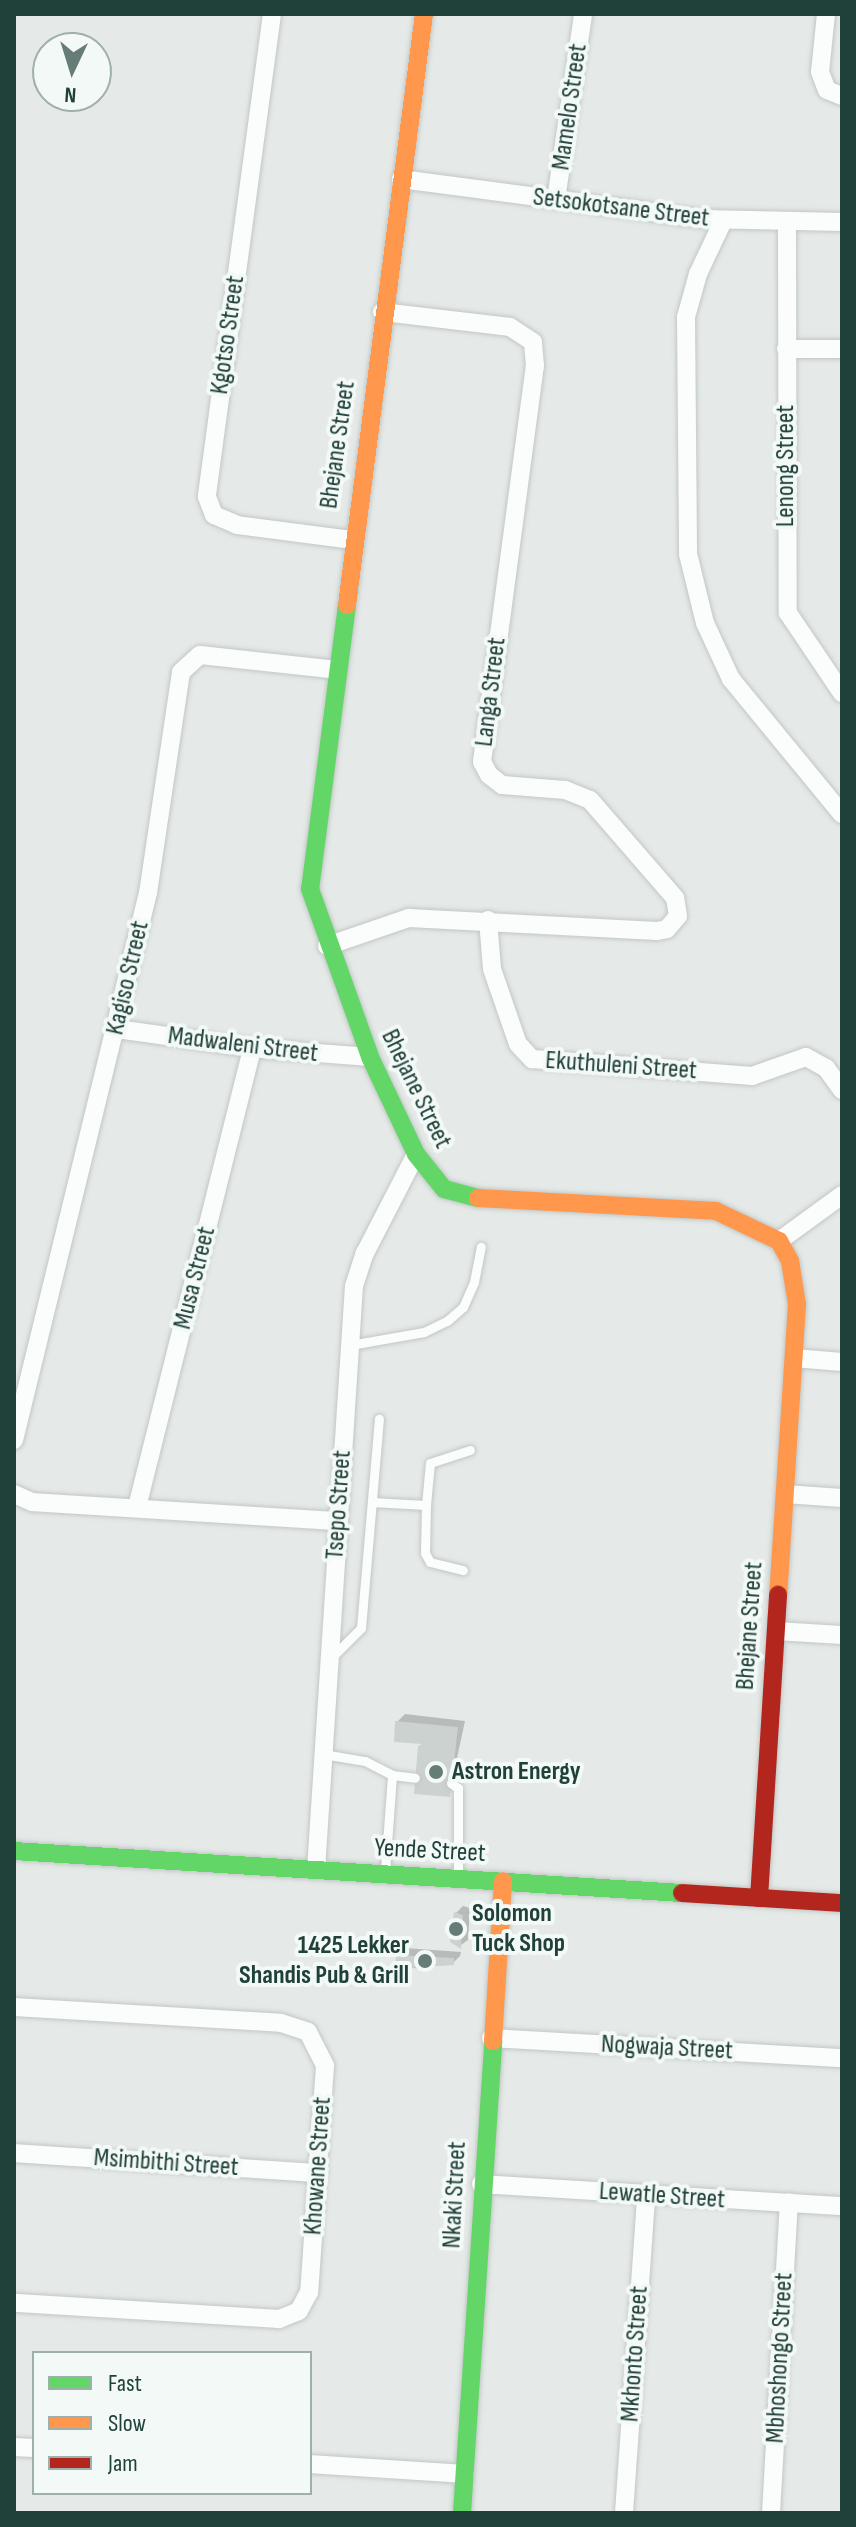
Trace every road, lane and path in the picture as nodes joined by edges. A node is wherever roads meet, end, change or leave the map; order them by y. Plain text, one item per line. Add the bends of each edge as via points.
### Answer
1 (272, 14) edge
2 (424, 14) edge
3 (583, 14) edge
4 (826, 14) edge
5 (842, 96) edge
6 (401, 179) junction
7 (556, 200) junction
8 (723, 221) junction
9 (787, 222) junction
10 (842, 222) edge
11 (382, 312) junction
12 (786, 349) junction
13 (842, 349) edge
14 (352, 540) junction
15 (337, 670) junction
16 (842, 693) edge
17 (842, 814) edge
18 (488, 920) junction
19 (327, 946) junction
20 (117, 1029) junction
21 (252, 1048) junction
22 (370, 1057) junction
23 (842, 1090) edge
24 (416, 1154) junction
25 (842, 1195) edge
26 (779, 1241) junction
27 (481, 1247) dead end
28 (350, 1345) junction
29 (794, 1358) junction
30 (842, 1362) edge
31 (379, 1419) dead end
32 (14, 1440) edge
33 (470, 1450) dead end
34 (14, 1494) edge
35 (785, 1494) junction
36 (842, 1498) edge
37 (372, 1502) junction
38 (426, 1505) junction
39 (137, 1507) junction
40 (338, 1521) junction
41 (463, 1570) dead end
42 (776, 1631) junction
43 (842, 1635) edge
44 (329, 1659) junction
45 (323, 1754) junction
46 (392, 1775) junction
47 (415, 1778) dead end
48 (451, 1783) dead end
49 (14, 1851) edge
50 (316, 1870) junction
51 (385, 1874) junction
52 (458, 1879) junction
53 (503, 1881) junction
54 (759, 1898) junction
55 (842, 1903) edge
56 (14, 2007) edge
57 (491, 2038) junction
58 (842, 2058) edge
59 (14, 2153) edge
60 (318, 2173) junction
61 (481, 2184) junction
62 (646, 2195) junction
63 (789, 2203) junction
64 (842, 2206) edge
65 (14, 2303) edge
66 (312, 2464) edge
67 (465, 2474) junction
68 (462, 2513) edge
69 (624, 2513) edge
70 (771, 2513) edge

1 - 14 street, Kgotso Street via 207,497 214,515 237,525
2 - 6 street, Bhejane Street
3 - 7 street, Mamelo Street
4 - 5 street via 820,72 827,90
6 - 7 street, Setsokotsane Street
6 - 11 street, Bhejane Street
7 - 8 street, Setsokotsane Street
8 - 9 street, Setsokotsane Street
8 - 17 street via 698,274 686,317 688,554 705,623 731,679
9 - 10 street, Setsokotsane Street
9 - 12 street, Lenong Street
11 - 14 street, Bhejane Street
11 - 18 street, Langa Street via 510,327 533,342 535,366 482,762 502,785 565,790 590,800 678,906 674,923 657,931
12 - 13 street
12 - 16 street, Lenong Street via 788,613
14 - 15 street, Bhejane Street
15 - 19 street, Bhejane Street via 310,874
15 - 20 street, Kagiso Street via 213,655 185,664 150,883
18 - 19 street, Langa Street via 409,918
18 - 23 street, Ekuthuleni Street via 492,969 518,1044 532,1059 752,1076 806,1057 826,1068
19 - 22 street, Bhejane Street
20 - 21 street, Madwaleni Street
20 - 32 street, Kagiso Street
21 - 22 street, Madwaleni Street
21 - 39 street, Musa Street
22 - 24 street, Bhejane Street
24 - 26 street, Bhejane Street via 434,1181 467,1199 716,1211 742,1218
24 - 28 street, Tsepo Street via 357,1271
25 - 26 street
26 - 29 street, Bhejane Street via 794,1277
27 - 28 lane via 463,1307 447,1321 424,1332
28 - 40 street, Tsepo Street
29 - 30 street
29 - 35 street, Bhejane Street
31 - 37 lane
33 - 38 lane via 430,1463
34 - 39 street via 32,1502
35 - 36 street
35 - 42 street, Bhejane Street
37 - 38 lane
37 - 44 lane via 361,1628
38 - 41 lane via 425,1553 438,1567
39 - 40 street
40 - 44 street, Tsepo Street
42 - 43 street
42 - 54 street, Bhejane Street
44 - 45 street, Tsepo Street
45 - 46 lane via 365,1761
45 - 50 street, Tsepo Street
46 - 47 lane
46 - 51 lane
48 - 52 lane via 458,1788
49 - 50 street, Yende Street
50 - 51 street, Yende Street
51 - 52 street, Yende Street
52 - 53 street, Yende Street
53 - 54 street, Yende Street
53 - 57 street, Nkaki Street
54 - 55 street, Yende Street
56 - 60 street, Khowane Street via 281,2023 308,2032 325,2066
57 - 58 street, Nogwaja Street
57 - 61 street, Nkaki Street
59 - 60 street, Msimbithi Street
60 - 65 street, Khowane Street via 309,2292 291,2317
61 - 62 street, Lewatle Street
61 - 67 street, Nkaki Street
62 - 63 street, Lewatle Street
62 - 69 street, Mkhonto Street
63 - 64 street, Lewatle Street
63 - 70 street, Mbhoshongo Street
66 - 67 street
67 - 68 street, Nkaki Street

